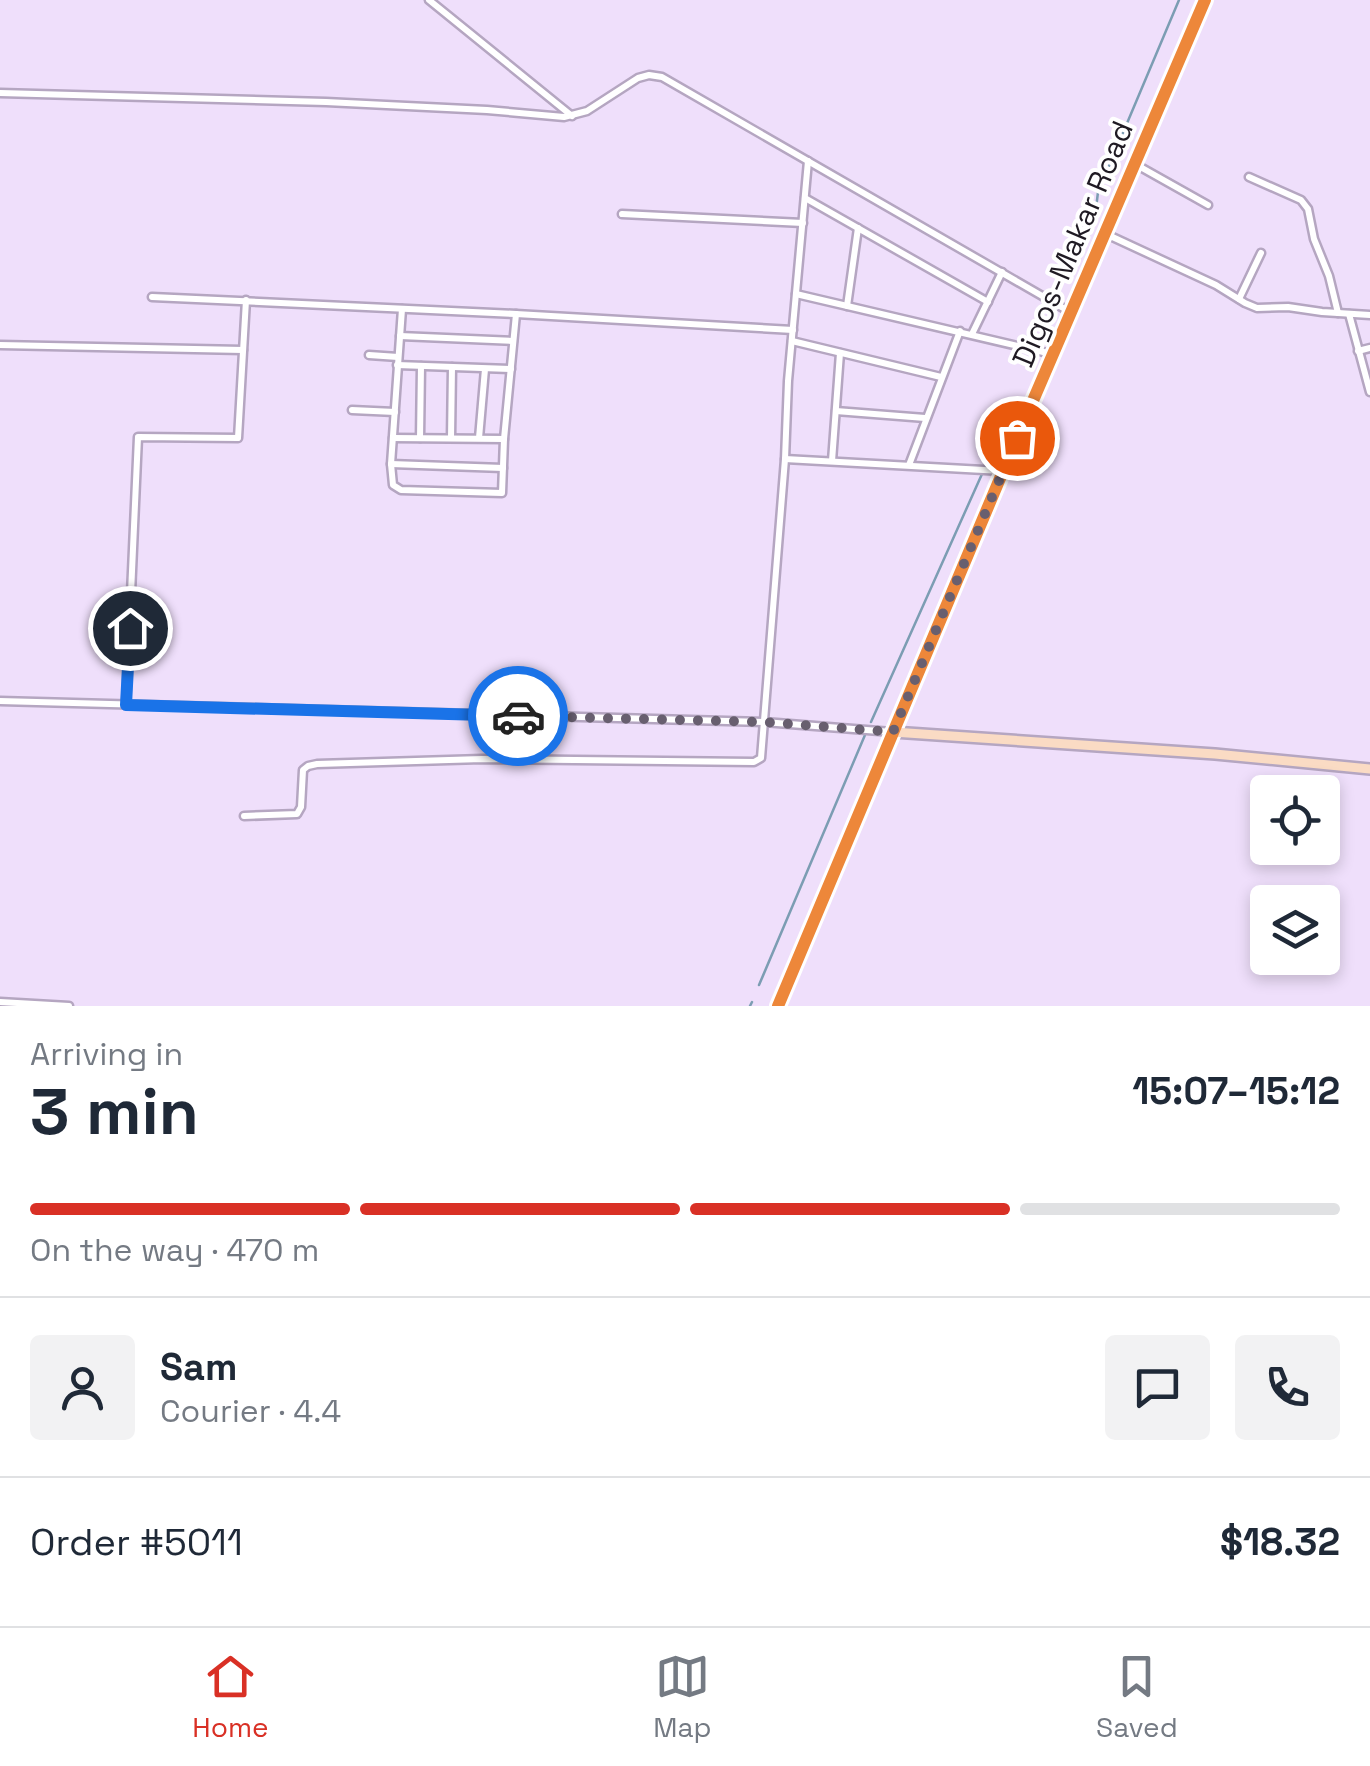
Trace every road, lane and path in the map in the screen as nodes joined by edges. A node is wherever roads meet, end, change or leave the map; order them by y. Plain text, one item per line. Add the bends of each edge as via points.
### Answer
1 (429, 0) edge
2 (1205, 0) edge
3 (0, 93) edge
4 (572, 116) junction
5 (808, 162) junction
6 (1134, 164) junction
7 (1249, 177) dead end
8 (805, 198) junction
9 (1208, 205) dead end
10 (622, 214) dead end
11 (803, 223) junction
12 (858, 228) junction
13 (1105, 234) junction
14 (1261, 253) dead end
15 (1002, 272) junction
16 (796, 294) junction
17 (152, 297) dead end
18 (1239, 299) junction
19 (246, 300) junction
20 (988, 302) junction
21 (847, 306) junction
22 (402, 308) junction
23 (1071, 313) junction
24 (1338, 313) junction
25 (516, 314) junction
26 (1349, 314) junction
27 (1370, 314) edge
28 (793, 330) junction
29 (960, 331) junction
30 (972, 334) junction
31 (400, 336) junction
32 (514, 341) junction
33 (792, 341) junction
34 (0, 345) edge
35 (1370, 348) edge
36 (243, 350) junction
37 (1358, 351) junction
38 (840, 352) junction
39 (1053, 354) junction
40 (369, 355) dead end
41 (398, 361) junction
42 (421, 366) junction
43 (452, 368) junction
44 (485, 369) junction
45 (510, 369) junction
46 (942, 377) junction
47 (1370, 392) edge
48 (352, 410) dead end
49 (836, 411) junction
50 (394, 412) junction
51 (925, 418) junction
52 (393, 438) junction
53 (420, 438) junction
54 (451, 438) junction
55 (479, 438) junction
56 (504, 439) junction
57 (785, 459) junction
58 (832, 461) junction
59 (392, 464) junction
60 (909, 465) junction
61 (503, 468) junction
62 (1003, 471) junction
63 (0, 701) edge
64 (126, 705) junction
65 (764, 722) junction
66 (893, 732) junction
67 (1370, 769) edge
68 (244, 816) dead end
69 (0, 1002) edge
70 (68, 1006) edge
71 (778, 1006) edge

1 - 4 street
2 - 6 highway, Digos-Makar Road
3 - 4 street
4 - 5 street via 638,78 655,76
5 - 8 street
5 - 15 street
6 - 9 street
6 - 13 highway, Digos-Makar Road
7 - 24 street via 1306,205
8 - 11 street
8 - 12 street
10 - 11 street
11 - 16 street
12 - 20 street
12 - 21 street
13 - 18 street
13 - 23 highway, Digos-Makar Road
14 - 18 street
15 - 20 street
15 - 23 street
16 - 21 street
16 - 28 street
17 - 19 street
18 - 24 street via 1257,308
19 - 22 street
19 - 36 street
20 - 30 street
21 - 29 street
22 - 25 street
22 - 31 street
23 - 39 highway, Digos-Makar Road
24 - 26 street
25 - 28 street
25 - 32 street
26 - 27 street
26 - 37 street
28 - 33 street
29 - 30 street
29 - 46 street
30 - 39 street
31 - 32 street
31 - 41 street
32 - 45 street
33 - 38 street
33 - 57 street
34 - 36 street
35 - 37 street
36 - 64 street via 238,438 138,438
37 - 47 street
38 - 46 street
38 - 49 street
39 - 62 highway, Digos-Makar Road
40 - 41 street
41 - 42 street
41 - 50 street
42 - 43 street
42 - 53 street
43 - 44 street
43 - 54 street
44 - 45 street
44 - 55 street
45 - 56 street
46 - 51 street
48 - 50 street
49 - 51 street
49 - 58 street
50 - 52 street
51 - 60 street
52 - 53 street
52 - 59 street
53 - 54 street
54 - 55 street
55 - 56 street
56 - 61 street
57 - 58 street
57 - 65 street
58 - 60 street
59 - 61 street
59 - 61 street via 393,485 401,490 498,494 504,491
60 - 62 street
62 - 66 highway, Digos-Makar Road
63 - 64 street
64 - 65 street
65 - 66 street
65 - 68 street via 754,762 317,764 303,770 297,814
66 - 67 street
66 - 71 highway, Digos-Makar Road
69 - 70 street

